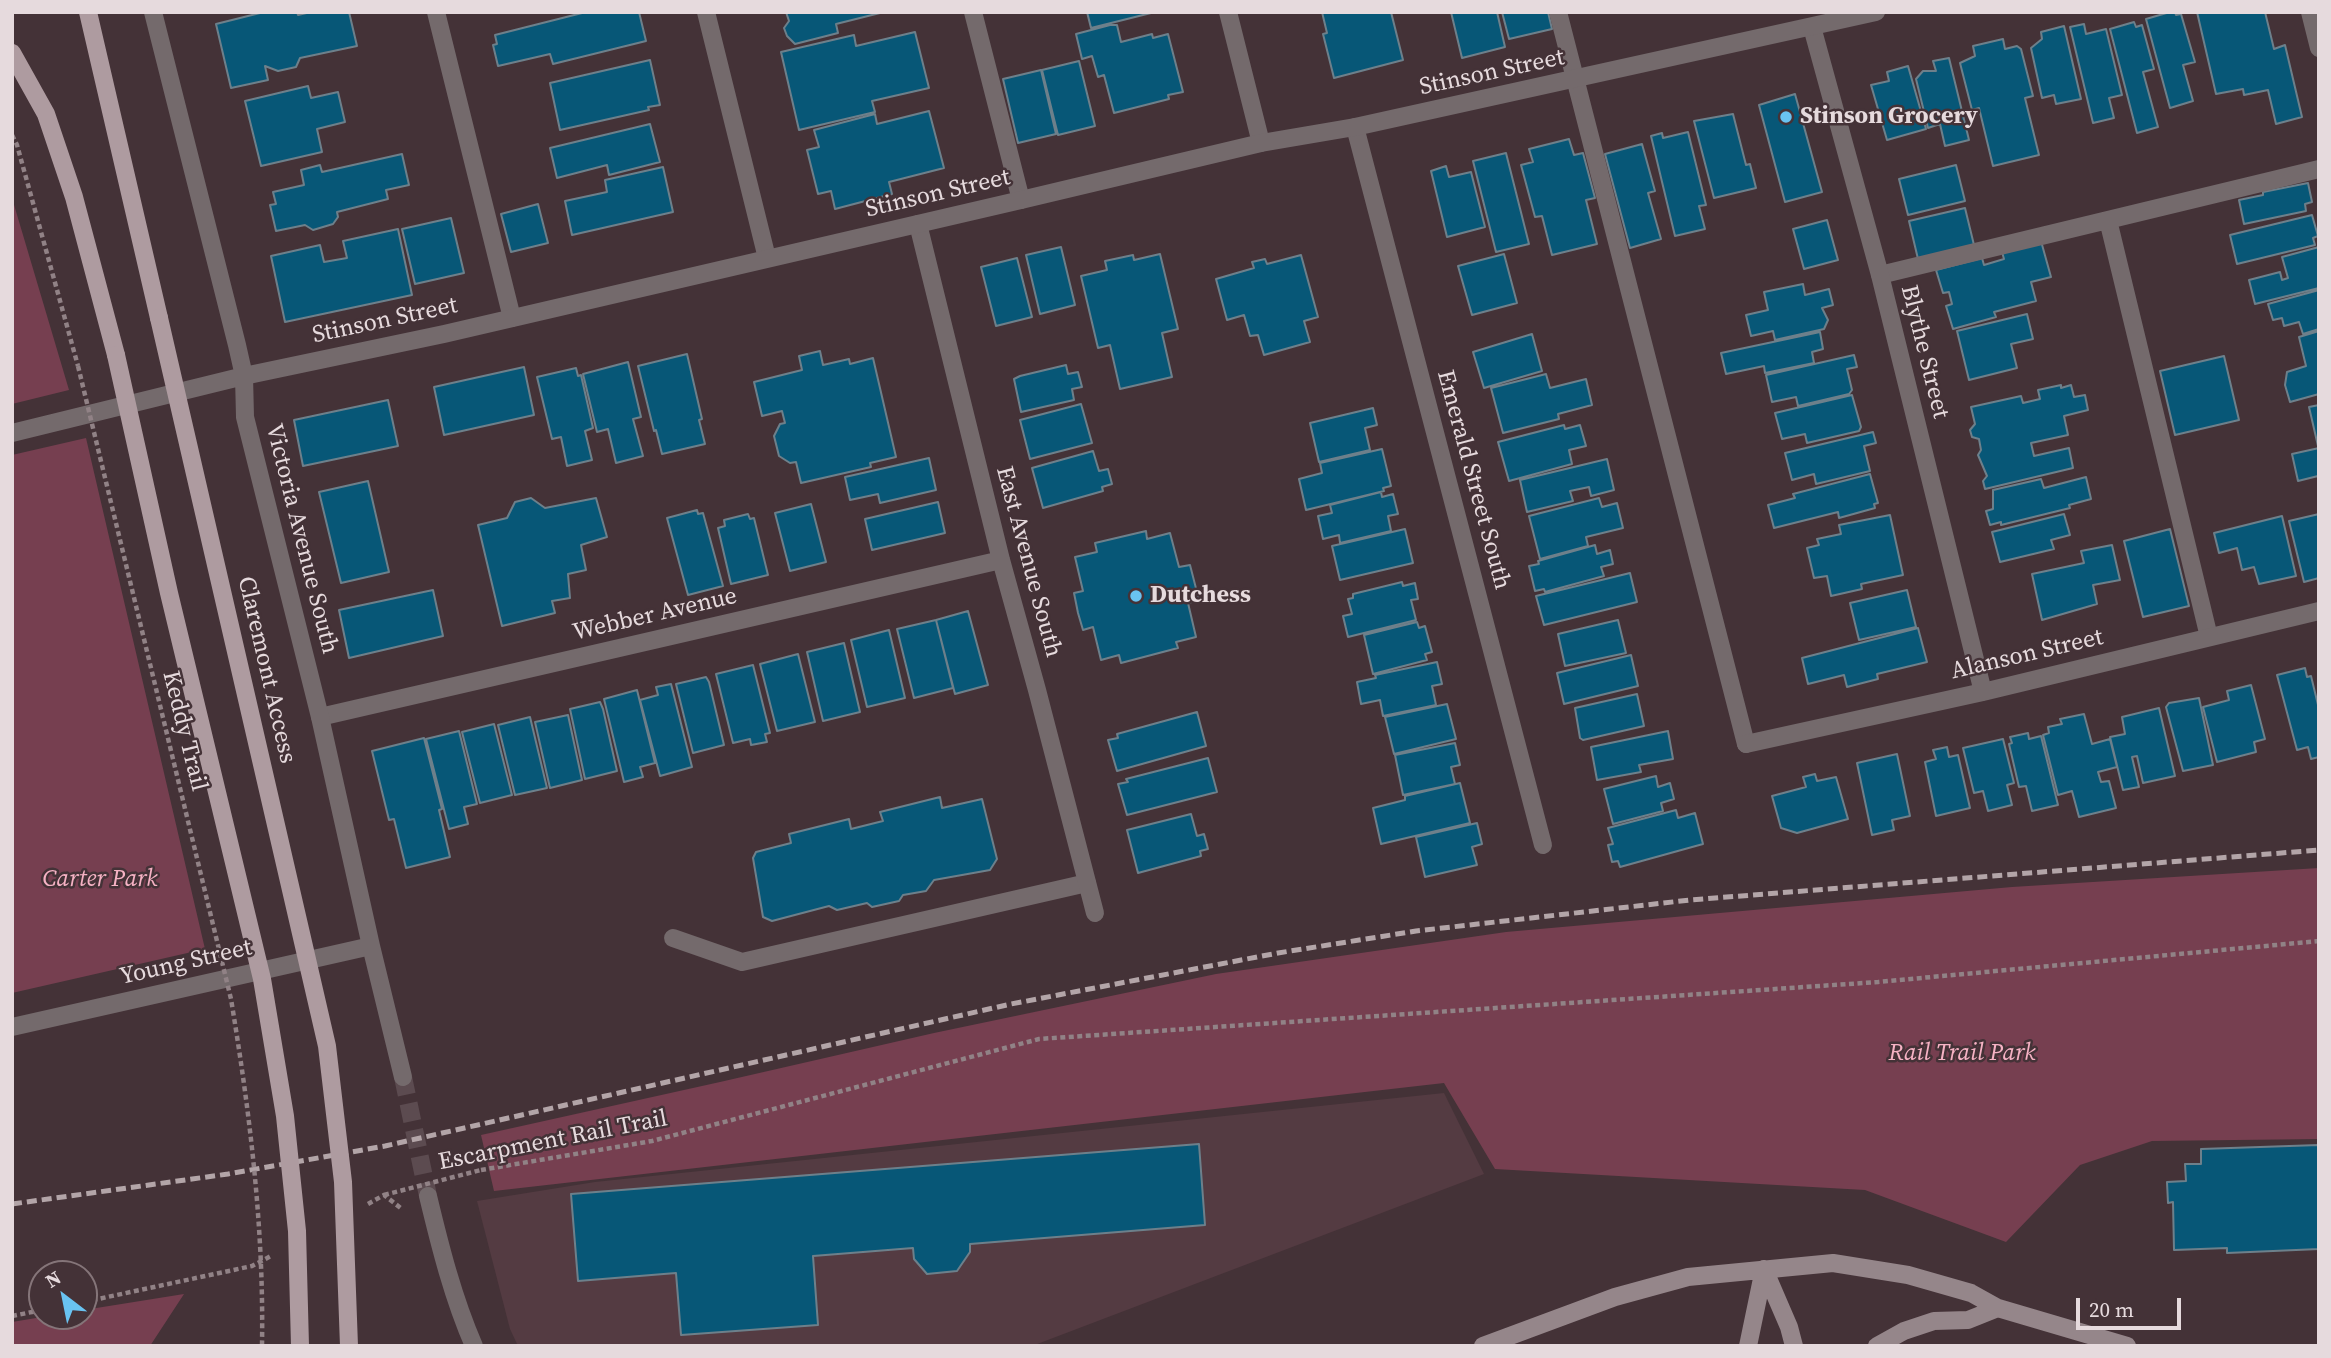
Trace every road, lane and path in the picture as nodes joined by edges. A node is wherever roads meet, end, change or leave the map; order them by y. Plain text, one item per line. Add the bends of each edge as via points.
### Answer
1 (88, 12) edge
2 (153, 12) edge
3 (436, 12) edge
4 (706, 12) edge
5 (973, 12) edge
6 (1228, 12) edge
7 (1558, 12) edge
8 (1876, 12) edge
9 (2310, 12) edge
10 (1812, 27) junction
11 (2319, 48) edge
12 (12, 52) edge
13 (1577, 80) junction
14 (1355, 127) junction
15 (12, 135) edge
16 (1261, 143) junction
17 (2319, 169) edge
18 (1021, 200) junction
19 (2108, 220) junction
20 (918, 224) junction
21 (767, 258) junction
22 (1880, 275) junction
23 (512, 318) junction
24 (243, 376) junction
25 (12, 433) edge
26 (1001, 561) junction
27 (2319, 611) edge
28 (2209, 637) junction
29 (1983, 692) junction
30 (320, 717) junction
31 (1543, 845) dead end
32 (1087, 883) junction
33 (1095, 913) dead end
34 (673, 938) dead end
35 (2319, 941) edge
36 (371, 946) junction
37 (12, 1027) edge
38 (403, 1077) tunnel mouth
39 (428, 1196) tunnel mouth
40 (360, 1208) dead end
41 (276, 1253) dead end
42 (1764, 1269) junction
43 (98, 1299) edge
44 (1998, 1308) junction
45 (262, 1346) edge
46 (300, 1346) edge
47 (349, 1346) edge
48 (474, 1346) edge
49 (1483, 1346) edge
50 (1748, 1346) edge
51 (1794, 1346) edge
52 (1877, 1346) edge
53 (2127, 1346) edge

1 - 47 main road, Claremont Access, bridge via 327,1046 343,1182
2 - 24 street, Victoria Avenue South
3 - 23 street
4 - 21 street
5 - 18 street
6 - 16 street
7 - 13 street
8 - 10 street, Stinson Street
9 - 11 street
10 - 13 street, Stinson Street
10 - 22 street, Blythe Street
12 - 46 main road, bridge via 46,114 74,197 116,355 262,979 285,1116 297,1231
13 - 14 street, Stinson Street
13 - 29 street, Alanson Street via 1746,744
14 - 16 street, Stinson Street
14 - 31 street, Emerald Street South
15 - 45 path, Keddy Trail, bridge via 78,366 231,999 259,1198
16 - 18 street, Stinson Street
17 - 19 street
18 - 20 street, Stinson Street
19 - 22 street
19 - 28 street
20 - 21 street, Stinson Street
20 - 26 street, East Avenue South
21 - 23 street, Stinson Street
22 - 29 street, Blythe Street
23 - 24 street, Stinson Street
24 - 25 street, Stinson Street
24 - 30 street, Victoria Avenue South via 245,417
26 - 30 street, Webber Avenue
26 - 32 street, East Avenue South
27 - 28 street, Alanson Street
28 - 29 street, Alanson Street
30 - 36 street, Victoria Avenue South
32 - 33 street, East Avenue South
32 - 34 street via 742,962
35 - 40 path, Escarpment Rail Trail, bridge via 1878,982 1039,1039 652,1141 481,1170 384,1195
36 - 37 street, Young Street
36 - 38 street, Victoria Avenue South
39 - 48 street
41 - 43 path via 252,1266
42 - 44 main road via 1833,1264 1908,1275 1971,1293
42 - 49 main road via 1688,1277 1615,1297
42 - 50 main road
42 - 51 main road
44 - 52 main road via 1968,1320 1934,1321
44 - 53 main road

